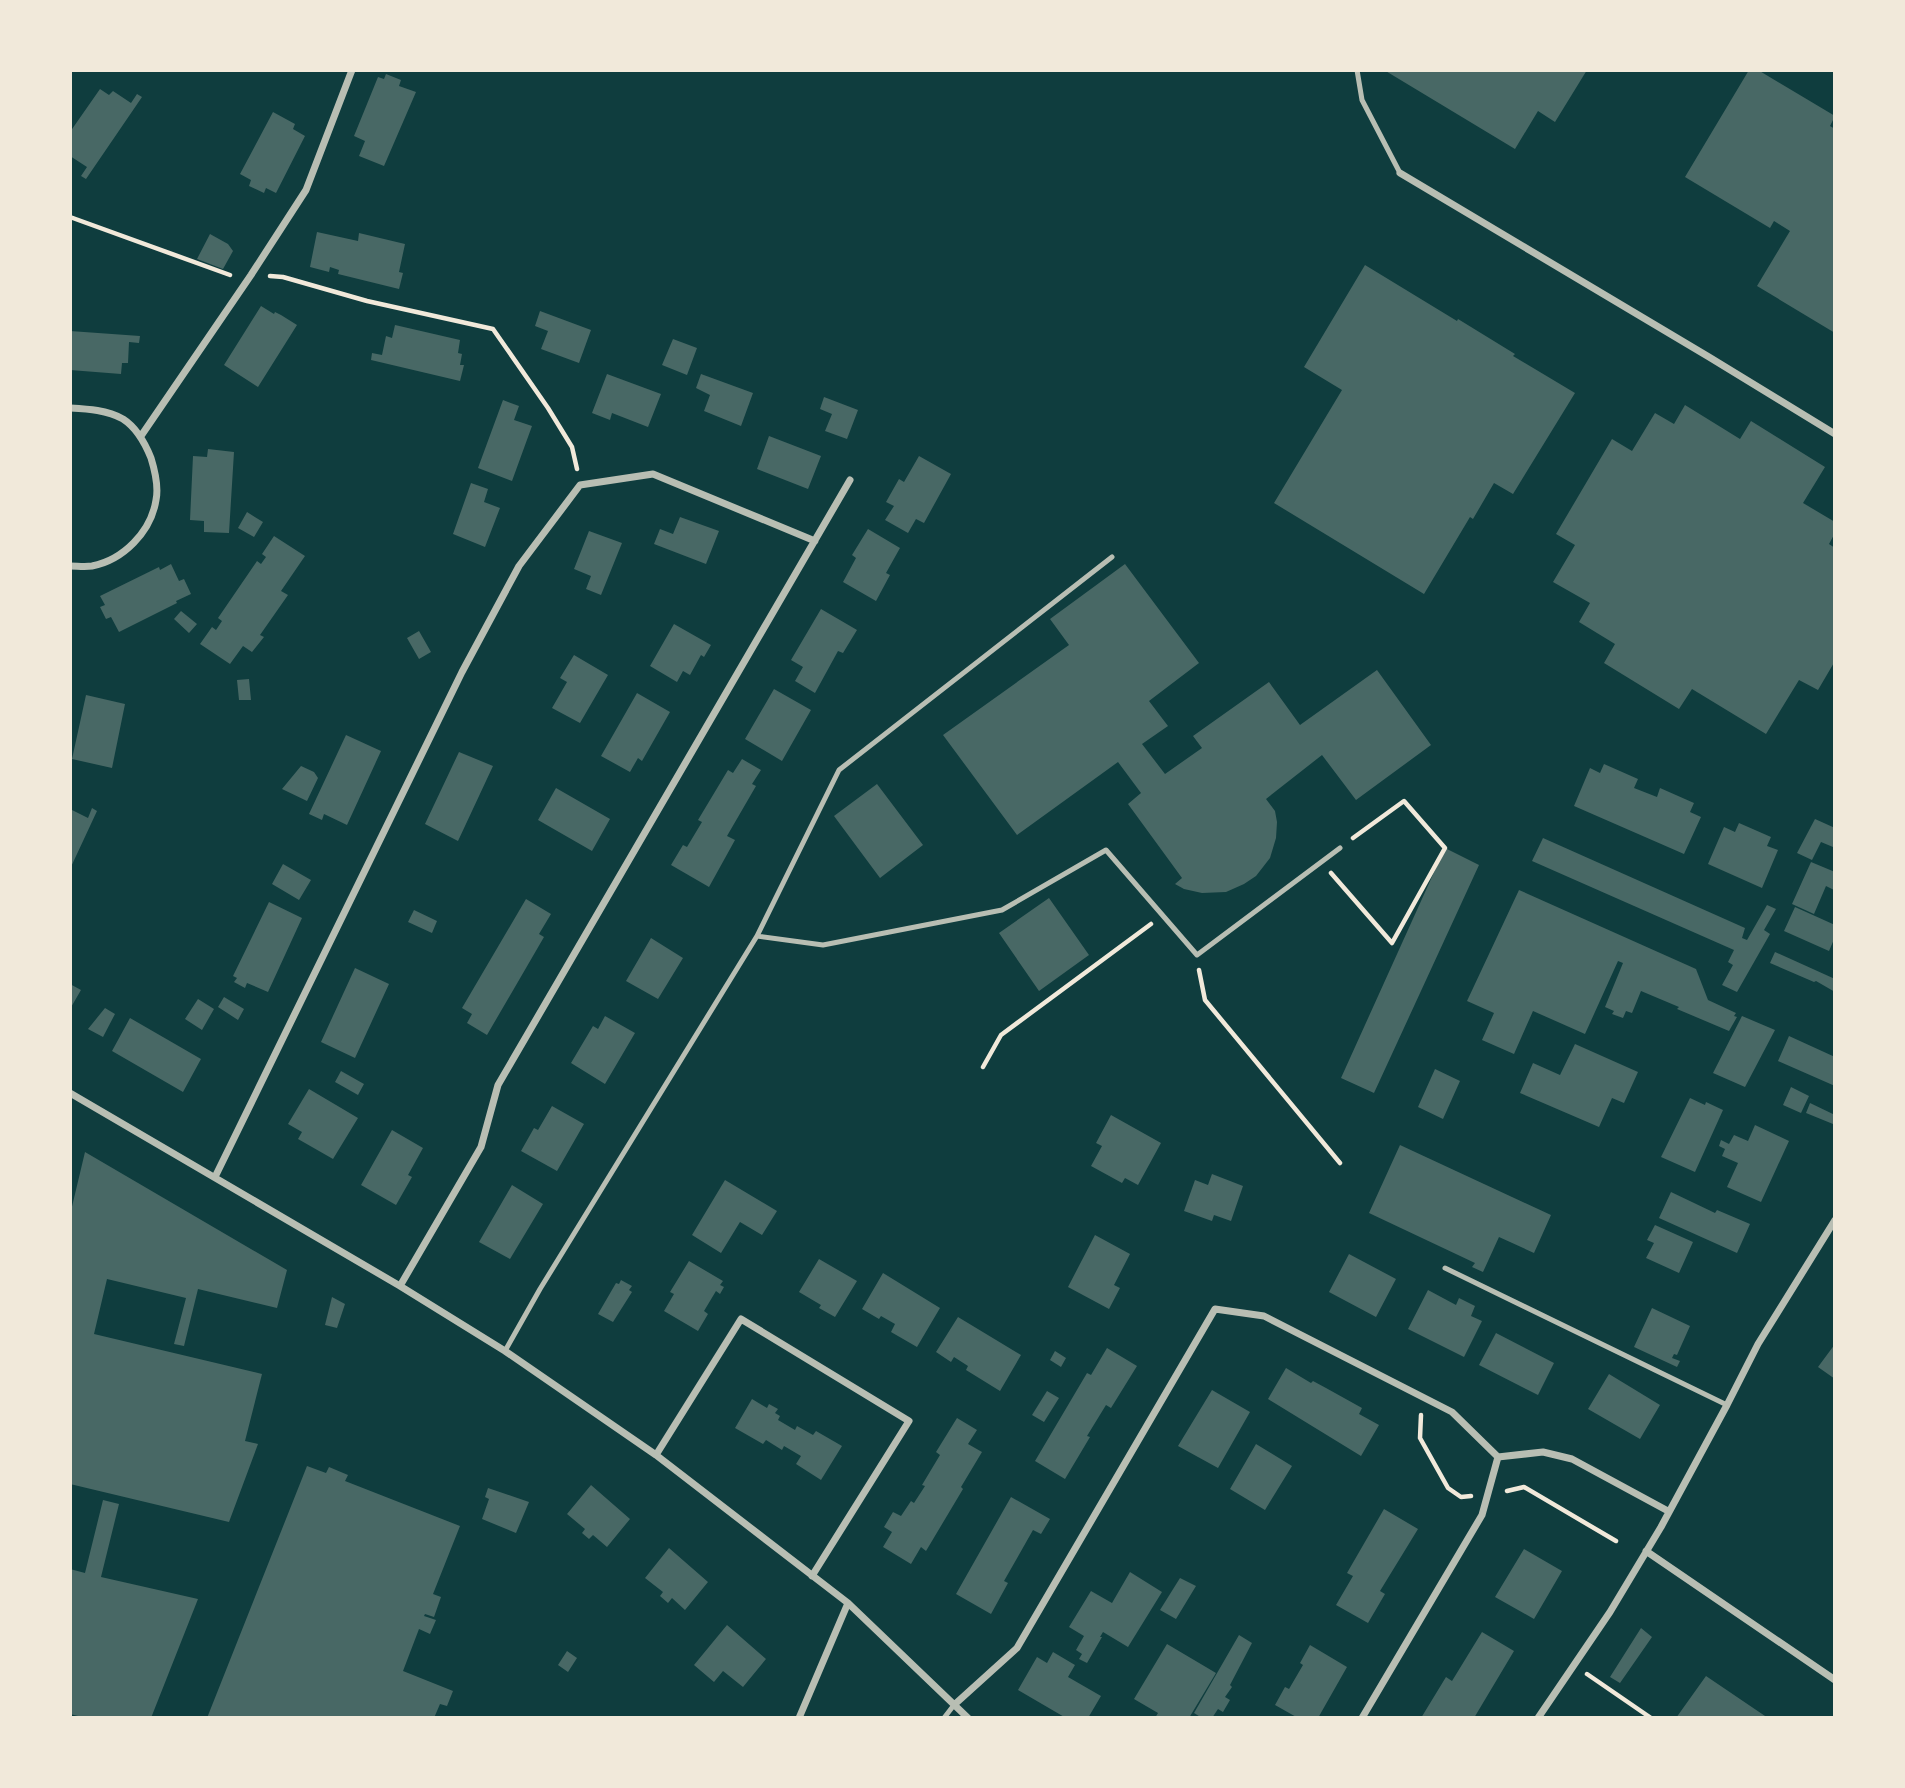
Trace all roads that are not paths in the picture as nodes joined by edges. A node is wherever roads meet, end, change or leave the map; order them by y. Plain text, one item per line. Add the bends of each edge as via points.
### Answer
1 (352, 70) edge
2 (1357, 70) edge
3 (1400, 173) joint
4 (70, 408) edge
5 (1835, 434) edge
6 (141, 436) junction
7 (850, 480) dead end
8 (815, 541) junction
9 (1112, 557) dead end
10 (70, 566) edge
11 (1340, 848) road end
12 (757, 936) junction
13 (70, 1093) edge
14 (215, 1177) junction
15 (1835, 1220) edge
16 (1445, 1268) dead end
17 (400, 1286) junction
18 (505, 1351) junction
19 (1727, 1405) junction
20 (656, 1455) junction
21 (1498, 1457) junction
22 (1668, 1511) junction
23 (1646, 1550) junction
24 (812, 1576) junction
25 (848, 1604) junction
26 (1835, 1680) edge
27 (954, 1705) junction
28 (799, 1718) edge
29 (944, 1718) edge
30 (968, 1718) edge
31 (1362, 1718) edge
32 (1538, 1718) edge

1 - 6 street via 306,190
2 - 3 lane via 1362,100
3 - 5 street
4 - 6 street via 98,410 123,419
6 - 10 street via 156,475 156,501 147,527 133,545 110,560
7 - 8 street
8 - 14 street via 653,474 580,485 519,566 475,649
8 - 17 street via 498,1086 481,1147
9 - 12 lane via 839,770
11 - 12 lane via 1197,955 1106,850 1002,910 823,945
12 - 18 lane
13 - 14 street
14 - 17 street
15 - 19 street via 1758,1344
16 - 19 lane
17 - 18 street
18 - 20 street
19 - 22 street
20 - 24 street
20 - 24 street via 741,1319 909,1421
21 - 22 street via 1544,1452 1572,1459
21 - 27 street via 1452,1412 1264,1316 1215,1310 1017,1648
21 - 31 street via 1482,1515
22 - 23 street
23 - 26 street
23 - 32 street
24 - 25 street
25 - 27 street
25 - 28 street
27 - 29 lane
27 - 30 street

